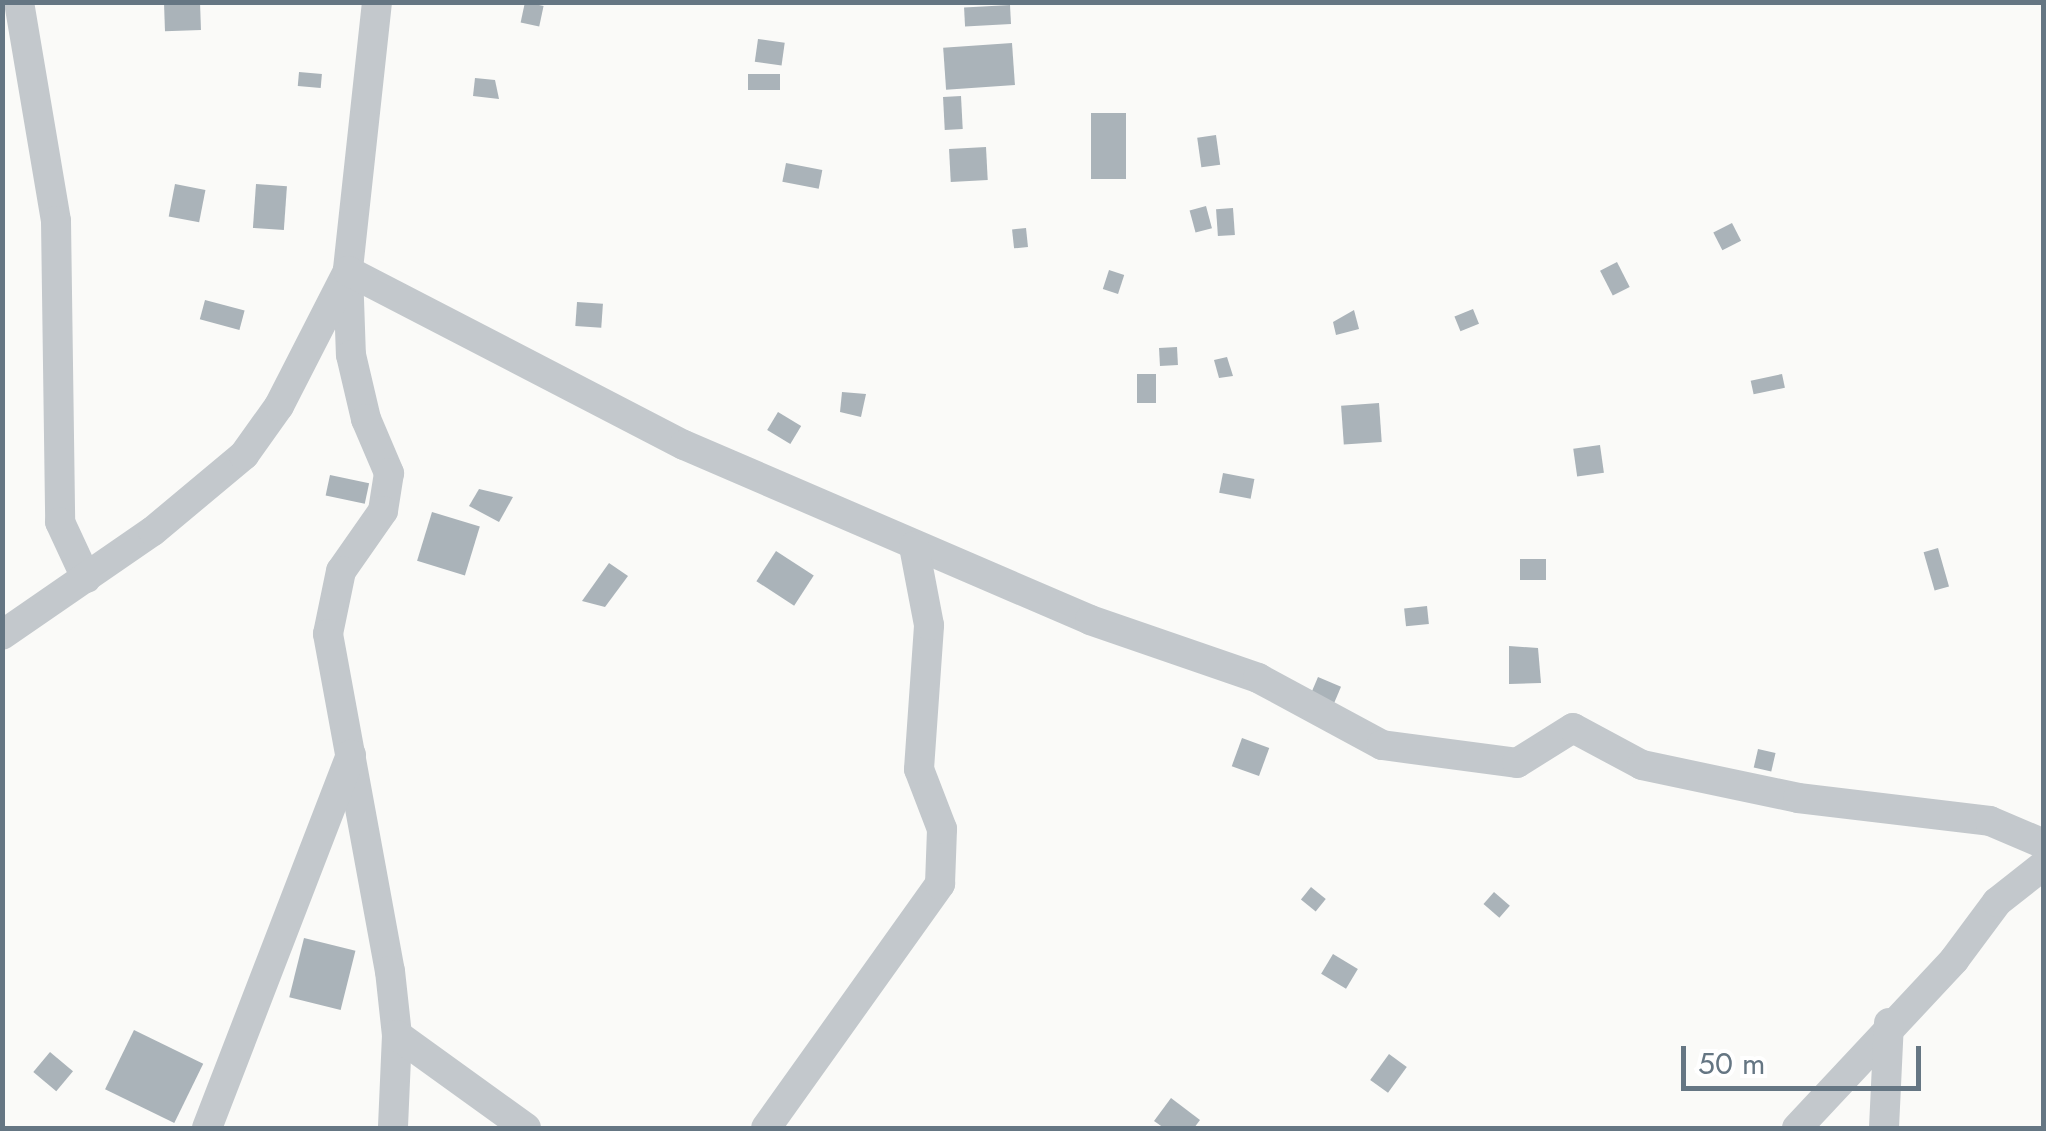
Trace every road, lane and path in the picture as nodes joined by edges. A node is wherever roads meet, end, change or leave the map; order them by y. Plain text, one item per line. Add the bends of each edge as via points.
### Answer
1 (19, 2) edge
2 (376, 2) edge
3 (348, 271) junction
4 (914, 546) junction
5 (86, 578) junction
6 (2, 635) edge
7 (351, 755) junction
8 (2044, 844) edge
9 (2044, 865) edge
10 (1889, 1023) junction
11 (397, 1035) junction
12 (208, 1128) edge
13 (393, 1128) edge
14 (526, 1128) edge
15 (766, 1128) edge
16 (1797, 1128) edge
17 (1884, 1128) edge

1 - 5 street via 56,222 60,522
2 - 3 street
3 - 4 street via 684,445
3 - 5 street via 279,406 244,455
3 - 7 street via 351,354 389,473 383,511 341,571 331,602 328,634
4 - 8 street via 1090,620 1258,678 1382,745 1517,763 1574,728 1642,765 1798,798 1990,821
4 - 15 street via 929,626 919,769 942,830 940,884
5 - 6 street
7 - 11 street
7 - 12 street
9 - 10 street via 1997,902 1954,960
10 - 16 street
10 - 17 street
11 - 13 street
11 - 14 street

